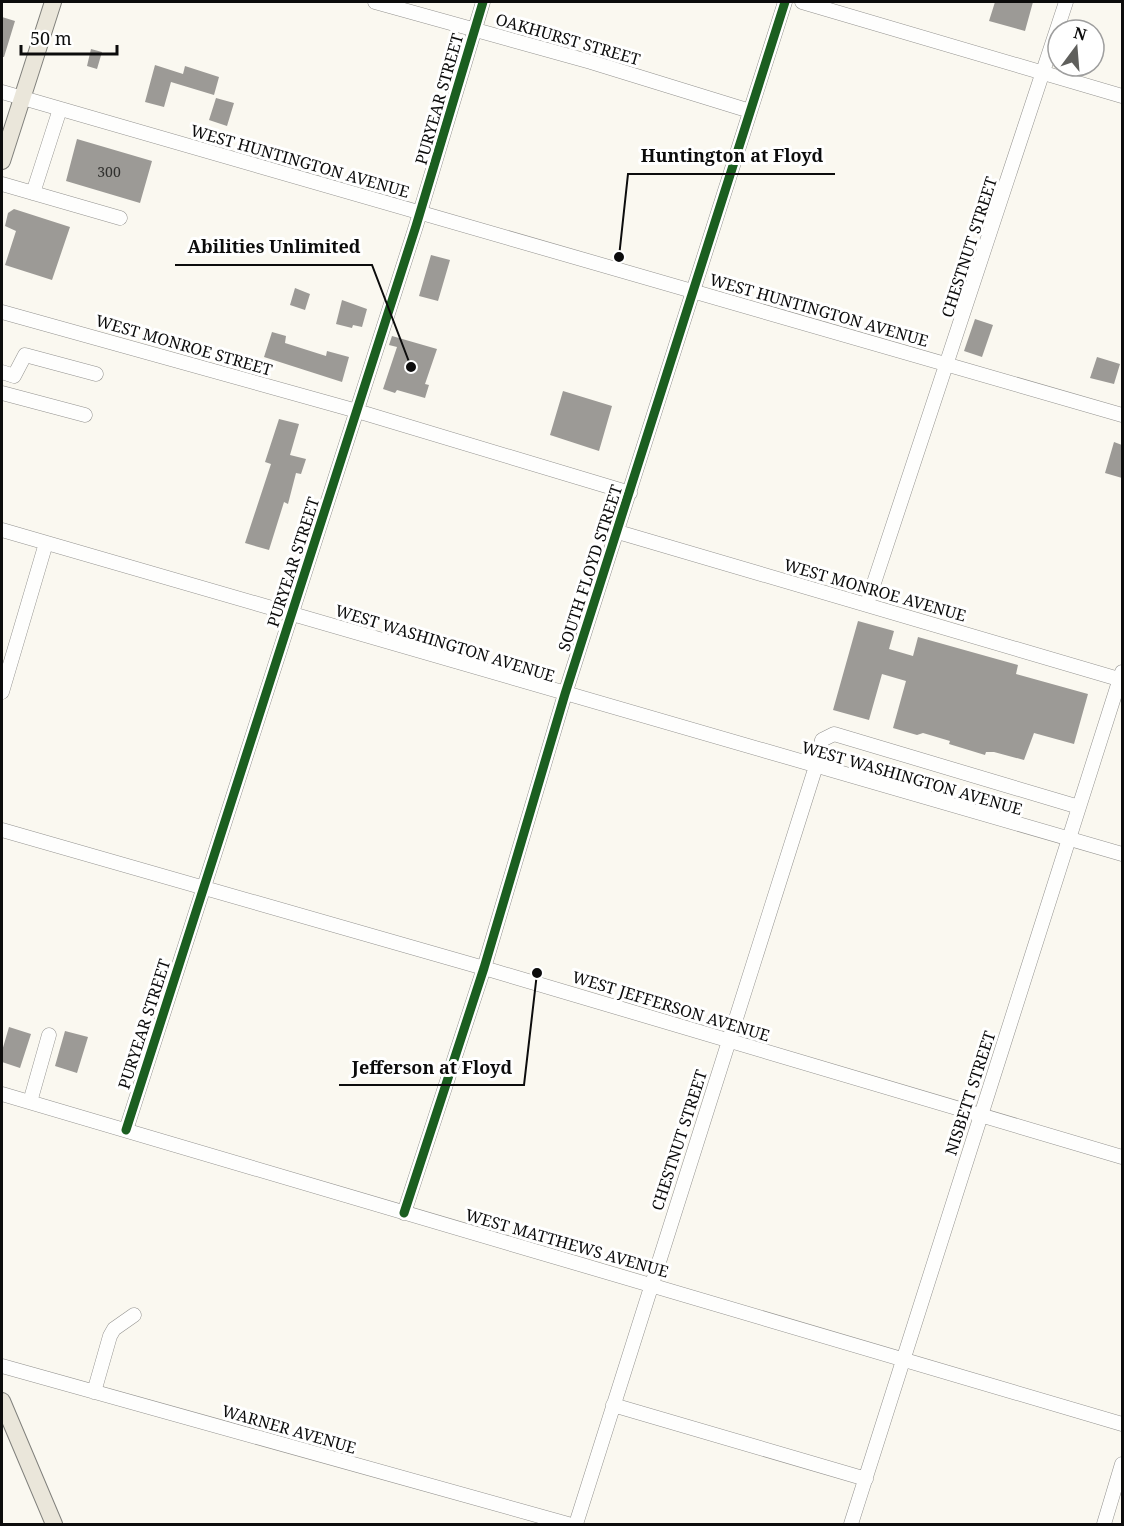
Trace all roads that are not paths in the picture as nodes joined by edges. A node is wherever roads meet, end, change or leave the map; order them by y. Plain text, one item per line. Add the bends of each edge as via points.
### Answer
1 (53, 2) edge
2 (375, 2) edge
3 (483, 2) edge
4 (785, 2) edge
5 (802, 2) edge
6 (1066, 2) edge
7 (474, 30) junction
8 (1043, 73) junction
9 (2, 92) edge
10 (1122, 96) edge
11 (22, 98) junction
12 (60, 109) junction
13 (750, 111) junction
14 (2, 161) edge
15 (2, 184) edge
16 (33, 193) junction
17 (420, 213) junction
18 (120, 218) dead end
19 (694, 291) junction
20 (2, 312) edge
21 (948, 365) junction
22 (2, 372) edge
23 (96, 374) dead end
24 (2, 393) edge
25 (357, 411) junction
26 (85, 415) dead end
27 (1122, 415) edge
28 (630, 493) junction
29 (2, 530) edge
30 (618, 532) junction
31 (46, 543) junction
32 (867, 604) junction
33 (293, 614) junction
34 (1122, 677) edge
35 (2, 692) edge
36 (565, 694) junction
37 (816, 766) junction
38 (1079, 807) junction
39 (2, 830) edge
40 (1069, 838) junction
41 (1122, 854) edge
42 (205, 888) junction
43 (484, 968) junction
44 (49, 1035) dead end
45 (728, 1041) junction
46 (2, 1094) edge
47 (30, 1102) junction
48 (980, 1115) junction
49 (126, 1130) junction
50 (1122, 1156) edge
51 (404, 1213) junction
52 (650, 1285) junction
53 (134, 1315) dead end
54 (904, 1359) junction
55 (2, 1366) edge
56 (94, 1392) junction
57 (2, 1401) edge
58 (613, 1405) junction
59 (1122, 1424) edge
60 (1122, 1464) edge
61 (866, 1479) junction
62 (54, 1524) edge
63 (568, 1524) edge
64 (576, 1524) edge
65 (851, 1524) edge
66 (1104, 1524) edge

1 - 11 main road
2 - 7 street, OAKHURST STREET
3 - 7 street, PURYEAR STREET
4 - 13 street, SOUTH FLOYD STREET
5 - 8 street
6 - 8 street, CHESTNUT STREET
7 - 13 street, OAKHURST STREET
7 - 17 street, PURYEAR STREET
8 - 10 street
8 - 21 street, CHESTNUT STREET
9 - 11 street, WEST HUNTINGTON AVENUE
11 - 12 street, WEST HUNTINGTON AVENUE
11 - 14 main road
12 - 16 street
12 - 17 street, WEST HUNTINGTON AVENUE
13 - 19 street, SOUTH FLOYD STREET
15 - 16 street
16 - 18 street
17 - 19 street, WEST HUNTINGTON AVENUE
17 - 25 street, PURYEAR STREET
19 - 21 street, WEST HUNTINGTON AVENUE
19 - 28 street, SOUTH FLOYD STREET
20 - 25 street, WEST MONROE STREET
21 - 27 street, WEST HUNTINGTON AVENUE
21 - 32 street, CHESTNUT STREET
22 - 23 street via 14,376 25,355
24 - 26 street
25 - 28 street
25 - 33 street, PURYEAR STREET
28 - 30 street, SOUTH FLOYD STREET
29 - 31 street, WEST WASHINGTON AVENUE
30 - 32 street, WEST MONROE AVENUE
30 - 36 street, SOUTH FLOYD STREET
31 - 33 street, WEST WASHINGTON AVENUE
31 - 35 street
32 - 34 street, WEST MONROE AVENUE
33 - 36 street, WEST WASHINGTON AVENUE
33 - 42 street, PURYEAR STREET
34 - 38 street, NISBETT STREET
36 - 37 street, WEST WASHINGTON AVENUE
36 - 43 street, SOUTH FLOYD STREET
37 - 38 street, CHESTNUT STREET via 822,740 834,734
37 - 40 street, WEST WASHINGTON AVENUE
37 - 45 street, CHESTNUT STREET
38 - 40 street, NISBETT STREET
39 - 42 street, WEST JEFFERSON AVENUE
40 - 41 street, WEST WASHINGTON AVENUE
40 - 48 street, NISBETT STREET
42 - 43 street, WEST JEFFERSON AVENUE
42 - 49 street, PURYEAR STREET
43 - 45 street, WEST JEFFERSON AVENUE
43 - 51 street, SOUTH FLOYD STREET
44 - 47 street
45 - 48 street, WEST JEFFERSON AVENUE
45 - 52 street, CHESTNUT STREET
46 - 47 street, WEST MATTHEWS AVENUE
47 - 49 street, WEST MATTHEWS AVENUE
48 - 50 street, WEST JEFFERSON AVENUE
48 - 54 street, NISBETT STREET
49 - 51 street, WEST MATTHEWS AVENUE
51 - 52 street, WEST MATTHEWS AVENUE
52 - 54 street, WEST MATTHEWS AVENUE
52 - 58 street, CHESTNUT STREET
53 - 56 street via 110,1336
54 - 59 street, WEST MATTHEWS AVENUE
54 - 61 street, NISBETT STREET
55 - 56 street, WARNER AVENUE
56 - 63 street, WARNER AVENUE
57 - 62 main road
58 - 61 street
58 - 64 street, CHESTNUT STREET
60 - 66 street
61 - 65 street, NISBETT STREET

